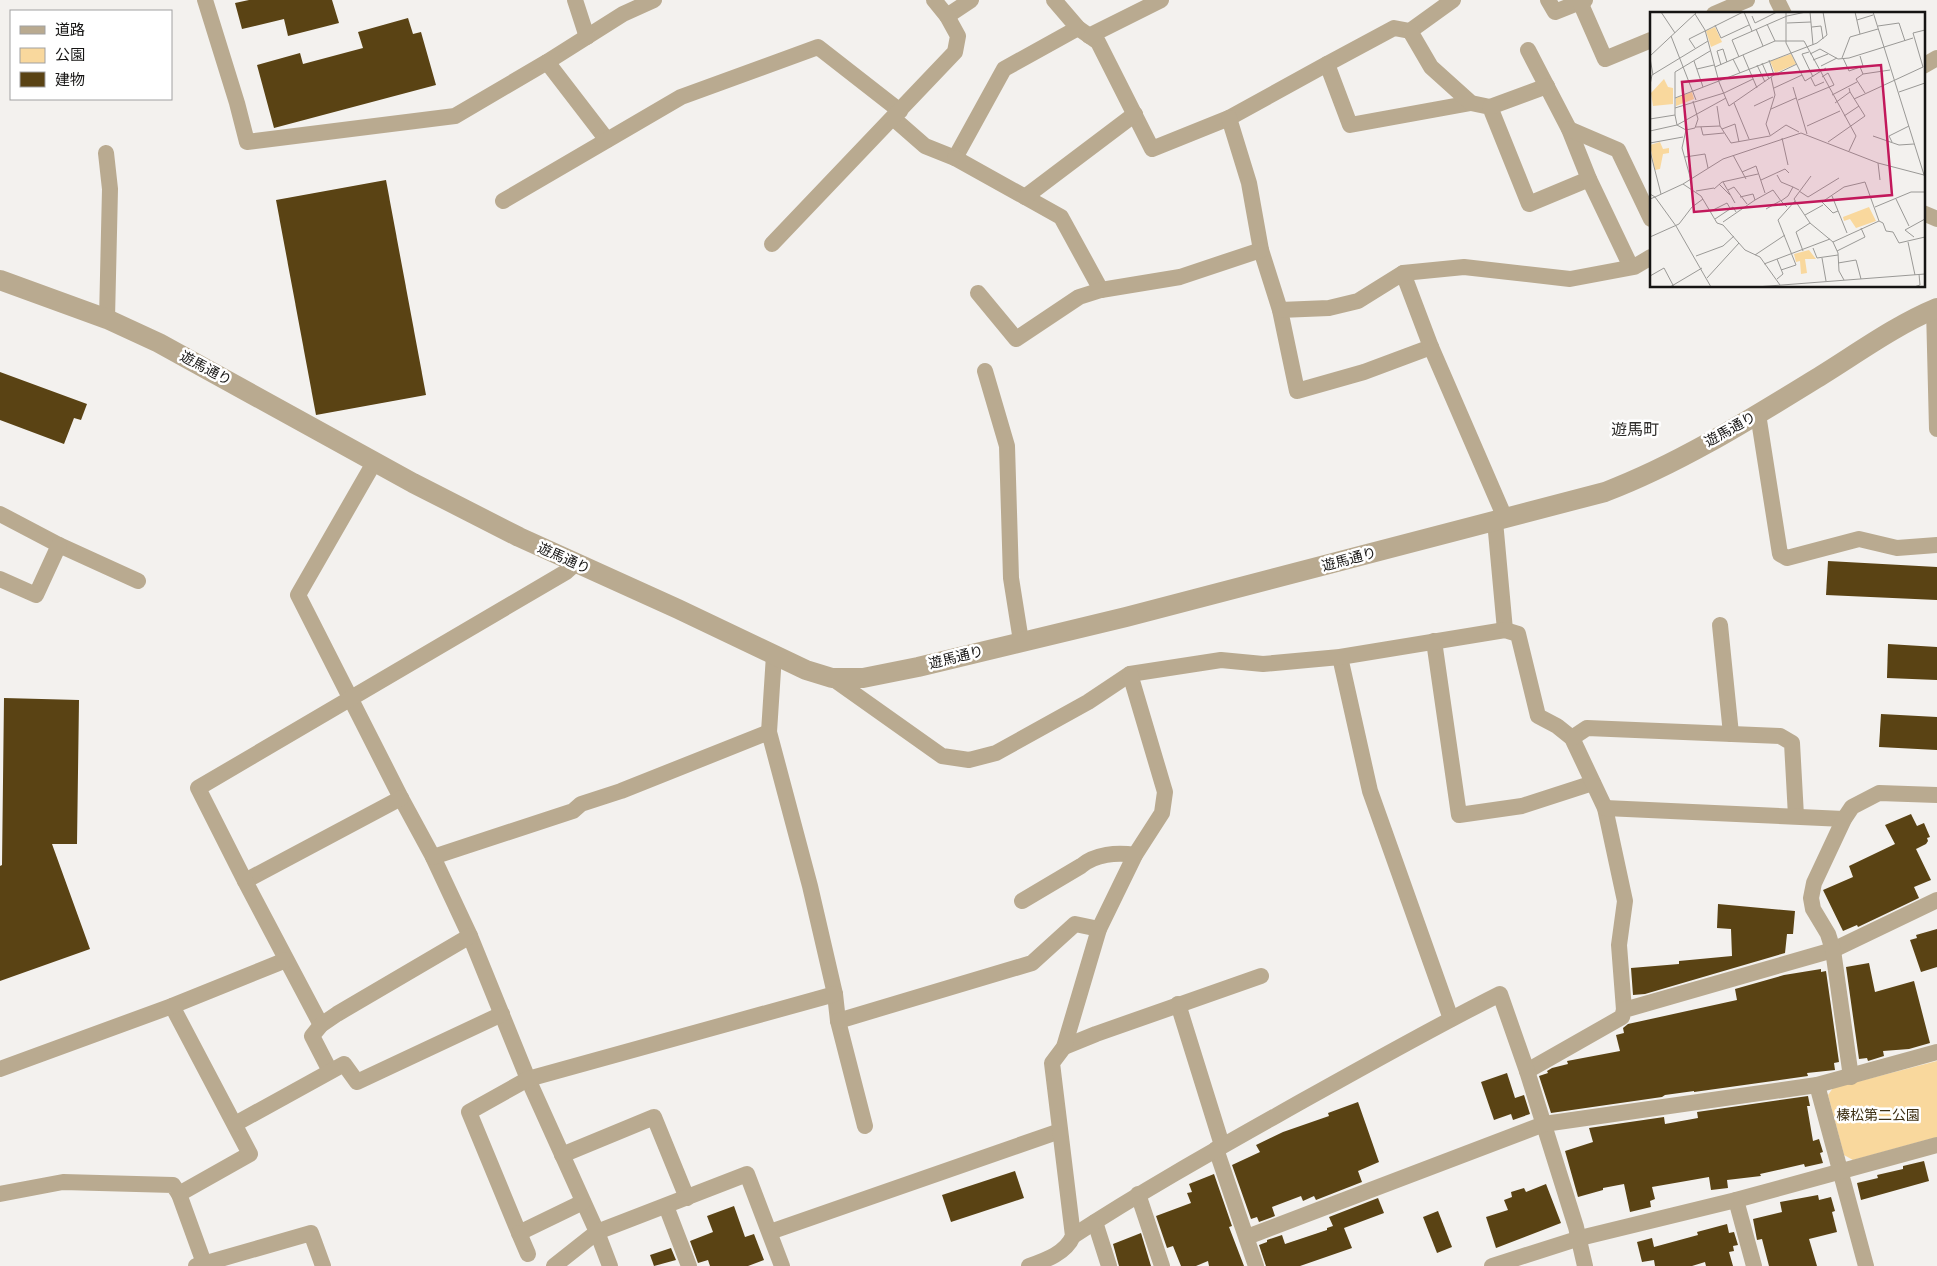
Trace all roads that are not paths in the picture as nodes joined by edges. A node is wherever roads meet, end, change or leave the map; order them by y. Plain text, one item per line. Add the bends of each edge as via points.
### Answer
1 (206, 0) edge
2 (575, 0) edge
3 (654, 0) edge
4 (934, 0) edge
5 (971, 0) edge
6 (1054, 0) edge
7 (1161, 0) edge
8 (1453, 0) edge
9 (1548, 0) edge
10 (1747, 0) edge
11 (1777, 0) edge
12 (1583, 1) edge
13 (1719, 12) edge
14 (1783, 12) edge
15 (947, 16) junction
16 (1410, 31) junction
17 (1084, 32) junction
18 (587, 37) junction
19 (1650, 40) edge
20 (1528, 50) dead end
21 (1937, 58) edge
22 (547, 62) junction
23 (1328, 64) junction
24 (1924, 65) edge
25 (1547, 86) junction
26 (1471, 102) junction
27 (1490, 107) junction
28 (896, 114) junction
29 (1135, 114) junction
30 (1229, 118) junction
31 (1569, 129) junction
32 (607, 140) junction
33 (106, 152) dead end
34 (955, 158) junction
35 (1590, 179) junction
36 (1024, 197) junction
37 (503, 201) dead end
38 (1924, 213) edge
39 (1650, 217) edge
40 (1937, 219) edge
41 (772, 244) dead end
42 (1261, 250) junction
43 (1650, 258) edge
44 (1631, 268) junction
45 (1403, 274) junction
46 (0, 280) edge
47 (1101, 290) junction
48 (978, 293) dead end
49 (1936, 309) edge
50 (1280, 310) junction
51 (107, 319) junction
52 (1431, 347) junction
53 (985, 371) dead end
54 (1758, 414) junction
55 (1937, 429) edge
56 (375, 462) junction
57 (0, 514) edge
58 (1500, 519) junction
59 (59, 545) junction
60 (1937, 545) edge
61 (576, 563) junction
62 (0, 579) edge
63 (138, 581) dead end
64 (1720, 625) dead end
65 (1505, 630) junction
66 (1021, 641) junction
67 (1434, 641) junction
68 (774, 655) junction
69 (1340, 657) junction
70 (1130, 674) junction
71 (832, 678) junction
72 (352, 699) junction
73 (769, 732) junction
74 (1731, 734) junction
75 (1572, 738) junction
76 (1593, 783) junction
77 (1937, 795) edge
78 (401, 798) junction
79 (1604, 808) junction
80 (1796, 816) junction
81 (1844, 819) junction
82 (1135, 855) junction
83 (433, 857) junction
84 (244, 881) junction
85 (1937, 900) edge
86 (1022, 901) dead end
87 (1099, 929) junction
88 (470, 936) junction
89 (1833, 950) junction
90 (286, 960) junction
91 (1261, 976) dead end
92 (835, 994) junction
93 (1178, 1004) junction
94 (172, 1006) junction
95 (1624, 1010) junction
96 (502, 1014) junction
97 (1451, 1018) junction
98 (838, 1021) junction
99 (320, 1025) junction
100 (1064, 1047) junction
101 (1937, 1052) edge
102 (0, 1069) edge
103 (1527, 1071) junction
104 (330, 1072) junction
105 (1851, 1077) junction
106 (528, 1079) junction
107 (1817, 1085) junction
108 (235, 1124) junction
109 (1544, 1124) junction
110 (865, 1126) dead end
111 (1060, 1132) junction
112 (1937, 1145) edge
113 (1219, 1147) junction
114 (562, 1155) junction
115 (1839, 1172) junction
116 (0, 1194) edge
117 (179, 1194) junction
118 (1138, 1194) junction
119 (687, 1198) junction
120 (1736, 1200) junction
121 (583, 1202) junction
122 (666, 1206) junction
123 (1095, 1222) junction
124 (597, 1232) junction
125 (770, 1232) junction
126 (519, 1233) junction
127 (1073, 1236) junction
128 (1246, 1237) junction
129 (1580, 1238) junction
130 (528, 1254) dead end
131 (563, 1263) edge
132 (200, 1265) edge
133 (1036, 1265) edge
134 (323, 1266) edge
135 (610, 1266) edge
136 (689, 1266) edge
137 (782, 1266) edge
138 (1109, 1266) edge
139 (1162, 1266) edge
140 (1256, 1266) edge
141 (1492, 1266) edge
142 (1585, 1266) edge
143 (1754, 1266) edge
144 (1866, 1266) edge

1 - 22 street via 247,142 455,116
2 - 18 street
3 - 18 street via 623,14
4 - 15 street
5 - 15 street
6 - 17 street
7 - 17 street
8 - 16 street
9 - 12 street via 1555,12
10 - 13 street
11 - 14 street
12 - 19 street via 1605,59
15 - 28 street via 958,36 955,52
16 - 23 street via 1394,28
16 - 26 street via 1431,67
17 - 29 street via 1098,42
17 - 34 street via 1004,69
18 - 22 street
20 - 25 street
21 - 24 street
22 - 32 street
23 - 26 street via 1350,125
23 - 30 street
25 - 27 street
25 - 31 street
26 - 27 street
27 - 35 street via 1529,204
28 - 32 street via 818,47 681,96
28 - 34 street via 925,146
28 - 41 street
29 - 30 street via 1152,149
29 - 36 street
30 - 42 street via 1249,182
31 - 35 street
31 - 39 street via 1618,150
32 - 37 street
33 - 51 street via 110,189
34 - 36 street
35 - 44 street
36 - 47 street via 1061,217
38 - 40 street
42 - 47 street via 1180,277
42 - 50 street
43 - 44 street
44 - 45 street via 1570,279 1464,268
45 - 50 street via 1358,301 1329,308
45 - 52 street
46 - 51 street, 遊馬通り
47 - 48 street via 1079,297 1016,340
49 - 54 street, 遊馬通り via 1885,336
49 - 55 street
50 - 52 street via 1297,391 1364,372
51 - 56 street, 遊馬通り via 159,343
52 - 58 street
53 - 66 street via 1007,446 1011,578
54 - 58 street, 遊馬通り via 1639,479 1605,492
54 - 60 street via 1780,554 1787,558 1859,539 1897,548
56 - 61 street, 遊馬通り
56 - 72 street via 298,595
57 - 59 street
58 - 65 street
58 - 66 street, 遊馬通り
59 - 62 street via 36,595
59 - 63 street
61 - 68 street, 遊馬通り
61 - 72 street via 566,572
64 - 74 street
65 - 67 street
65 - 75 street via 1518,634 1538,716
66 - 71 street, 遊馬通り via 863,678
67 - 69 street
67 - 76 street via 1459,815 1522,806
68 - 71 street, 遊馬通り
68 - 73 street
69 - 70 street via 1263,664 1221,660
69 - 97 street via 1370,791
70 - 71 street via 1088,702 996,753 969,760 942,756
70 - 82 street via 1165,792 1162,813
72 - 78 street
72 - 84 street via 198,788
73 - 83 street via 581,804 576,810
73 - 92 street
74 - 75 street via 1587,728
74 - 80 street via 1780,736 1792,743
75 - 76 street
76 - 79 street
77 - 81 street via 1879,793 1852,807
78 - 83 street
78 - 84 street
79 - 80 street
79 - 95 street via 1625,901 1620,945
80 - 81 street
81 - 89 street via 1814,884 1811,898
82 - 86 street via 1121,852 1089,859
82 - 87 street
83 - 88 street
84 - 90 street
85 - 89 street
87 - 98 street via 1075,924 1032,963
87 - 100 street
88 - 96 street
88 - 99 street
89 - 95 street
89 - 105 street
90 - 94 street
90 - 99 street
91 - 93 street
92 - 98 street
92 - 106 street
93 - 100 street
93 - 113 street
94 - 102 street
94 - 108 street
95 - 103 street via 1622,1017
96 - 104 street via 357,1082 344,1064
96 - 106 street
97 - 103 street via 1500,994
97 - 113 street
98 - 110 street
99 - 104 street via 312,1036
100 - 111 street via 1052,1063
101 - 105 street
103 - 109 street
104 - 108 street
105 - 107 street
106 - 114 street
106 - 126 street via 469,1112
107 - 109 street
107 - 115 street
108 - 117 street via 250,1154
109 - 128 street
109 - 129 street
111 - 125 street
111 - 127 street
112 - 115 street
113 - 118 street
113 - 128 street
114 - 119 street via 654,1117
114 - 121 street
115 - 120 street
115 - 144 street
116 - 117 street via 63,1182 173,1185
117 - 132 street
118 - 123 street
118 - 139 street
119 - 122 street
119 - 125 street via 747,1174
120 - 129 street
120 - 143 street
121 - 124 street
121 - 126 street
122 - 124 street
122 - 136 street
123 - 127 street
123 - 138 street
124 - 131 street
124 - 135 street
125 - 137 street
126 - 130 street
127 - 133 street via 1068,1246
128 - 140 street
129 - 141 street
129 - 142 street
132 - 134 street via 311,1233

